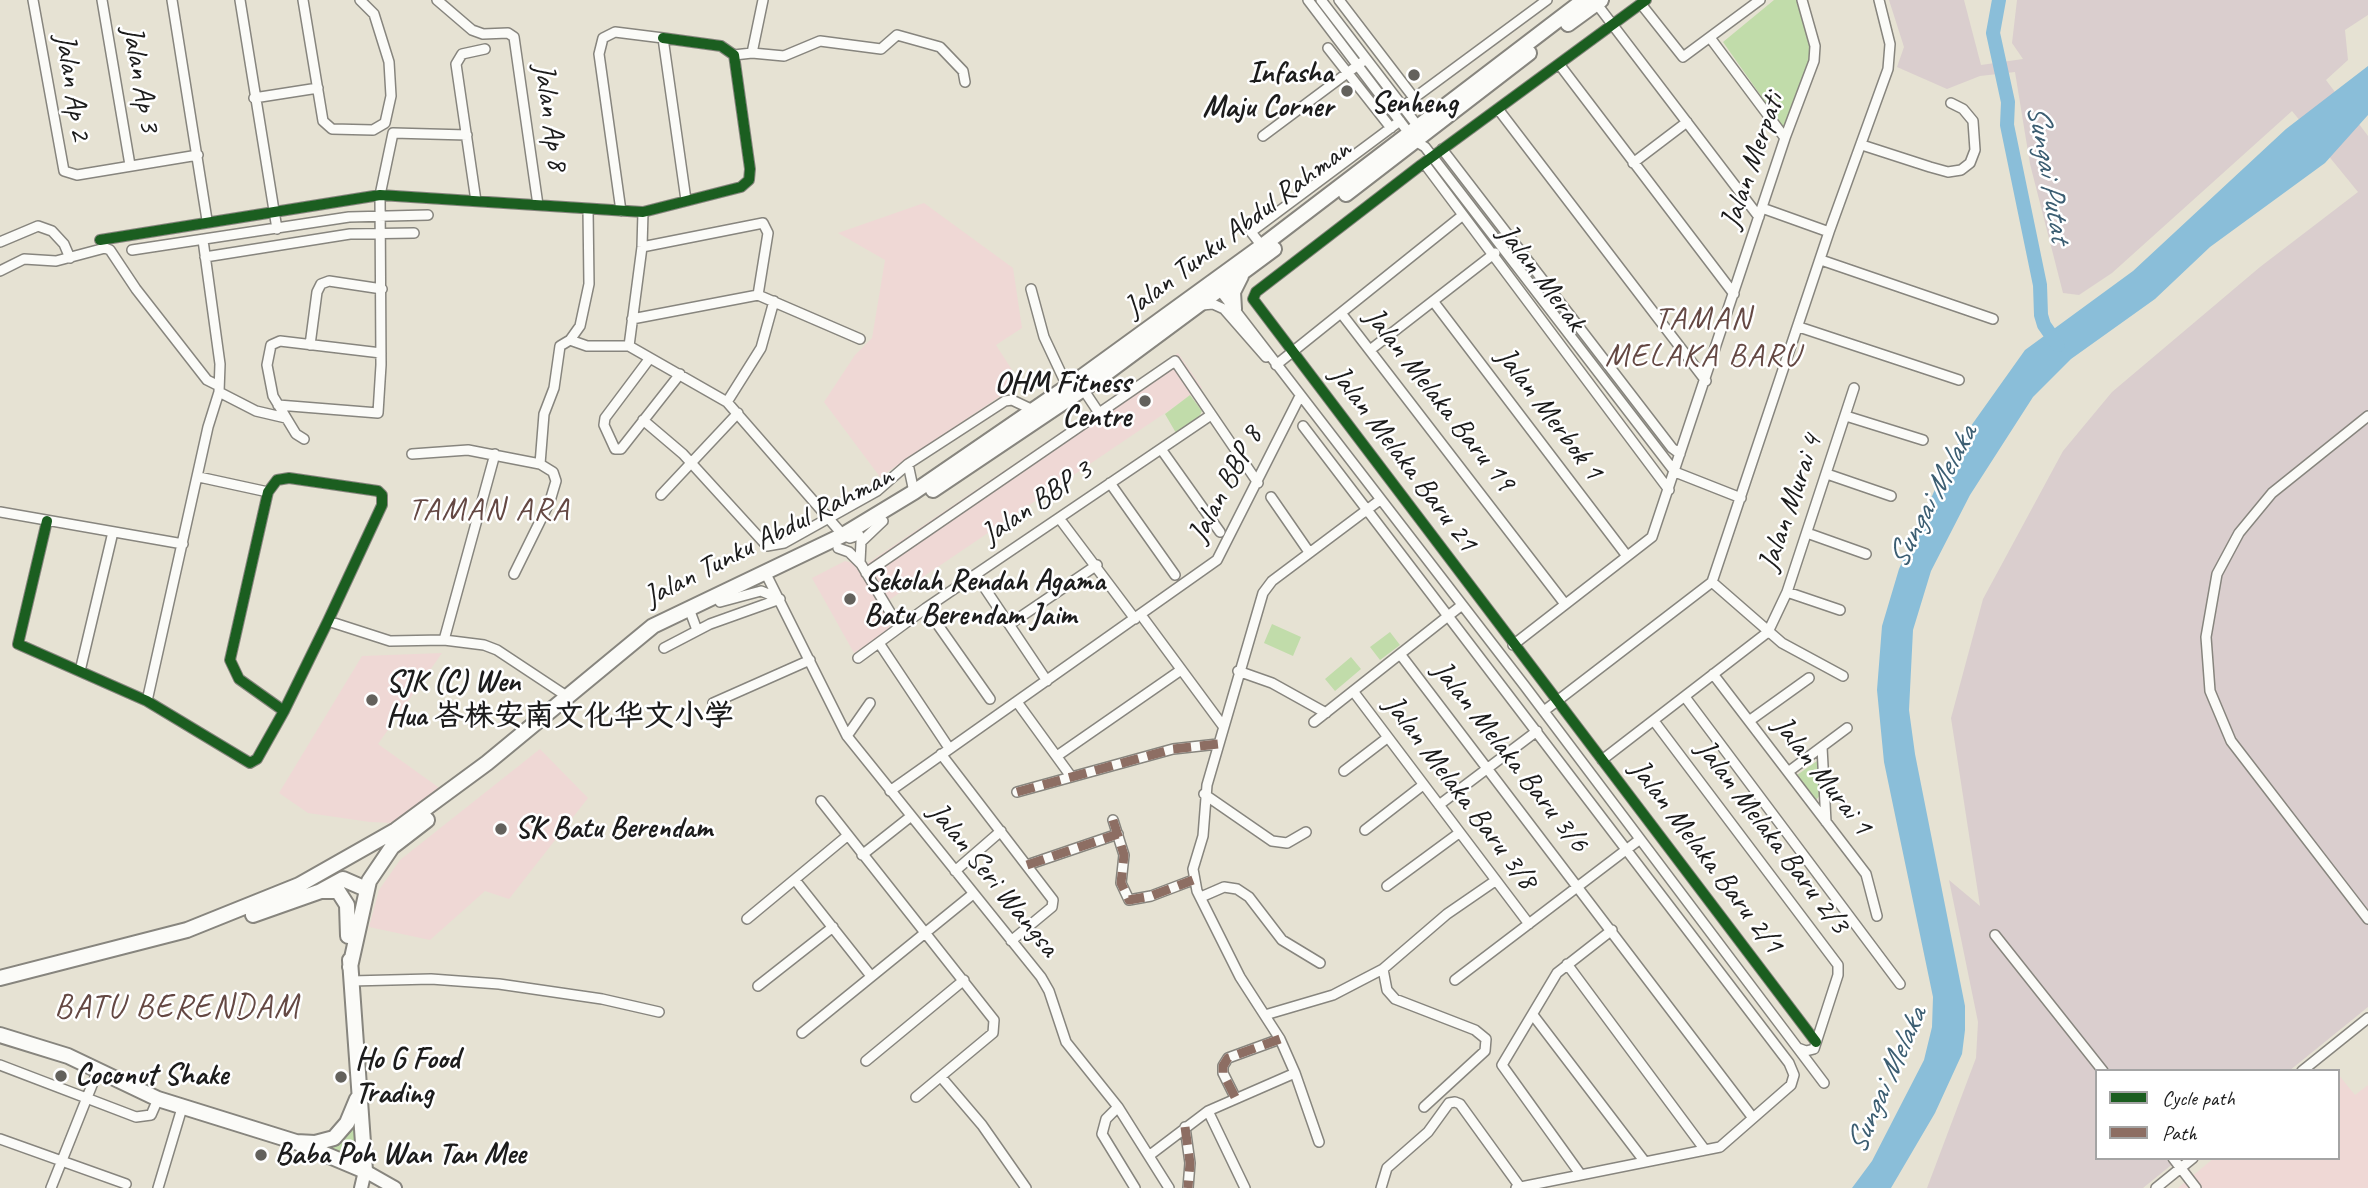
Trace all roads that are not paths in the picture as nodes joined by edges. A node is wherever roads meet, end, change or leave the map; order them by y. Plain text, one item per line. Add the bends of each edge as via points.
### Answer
1 (33, 0) edge
2 (102, 0) edge
3 (172, 0) edge
4 (240, 0) edge
5 (303, 0) edge
6 (360, 0) edge
7 (437, 0) edge
8 (763, 0) edge
9 (1308, 0) edge
10 (1337, 0) edge
11 (1547, 0) edge
12 (1760, 0) edge
13 (1802, 0) edge
14 (1879, 0) edge
15 (1594, 1) edge
16 (1644, 2) edge
17 (1321, 6) edge
18 (1612, 25) junction
19 (663, 38) junction
20 (1711, 39) junction
21 (1328, 48) dead end
22 (485, 49) dead end
23 (752, 53) junction
24 (734, 55) junction
25 (1362, 62) junction
26 (1559, 64) junction
27 (1348, 73) junction
28 (965, 82) dead end
29 (318, 88) junction
30 (1414, 98) junction
31 (254, 99) junction
32 (1951, 103) dead end
33 (1402, 107) junction
34 (1498, 109) junction
35 (1687, 122) junction
36 (1391, 128) junction
37 (1415, 133) junction
38 (467, 135) junction
39 (1263, 136) dead end
40 (1785, 138) junction
41 (1862, 145) junction
42 (1442, 149) junction
43 (198, 155) junction
44 (1433, 156) junction
45 (1424, 163) junction
46 (1633, 163) junction
47 (130, 165) junction
48 (380, 195) junction
49 (686, 200) junction
50 (476, 201) junction
51 (538, 205) junction
52 (588, 209) junction
53 (274, 210) junction
54 (621, 211) junction
55 (643, 212) junction
56 (1761, 213) junction
57 (380, 215) junction
58 (428, 215) dead end
59 (1464, 215) junction
60 (208, 220) junction
61 (277, 229) junction
62 (380, 232) junction
63 (1829, 232) junction
64 (414, 233) dead end
65 (100, 240) dead end
66 (203, 240) junction
67 (0, 242) edge
68 (1262, 246) junction
69 (642, 247) junction
70 (1502, 248) junction
71 (132, 250) dead end
72 (1493, 255) junction
73 (205, 257) junction
74 (70, 258) junction
75 (1821, 260) junction
76 (0, 271) edge
77 (1244, 272) junction
78 (1543, 281) junction
79 (1217, 286) junction
80 (1533, 288) junction
81 (382, 289) junction
82 (1031, 289) dead end
83 (1734, 294) junction
84 (758, 295) junction
85 (1433, 301) junction
86 (774, 302) junction
87 (1199, 306) junction
88 (1234, 309) junction
89 (1341, 313) junction
90 (632, 319) junction
91 (1993, 319) dead end
92 (1799, 327) junction
93 (1583, 333) junction
94 (860, 339) dead end
95 (570, 340) junction
96 (1573, 341) junction
97 (310, 345) junction
98 (629, 346) junction
99 (1563, 348) junction
100 (1370, 350) junction
101 (381, 353) junction
102 (1291, 353) junction
103 (650, 358) junction
104 (1276, 365) junction
105 (680, 374) junction
106 (1959, 380) dead end
107 (1706, 381) junction
108 (1067, 386) junction
109 (1854, 388) dead end
110 (219, 389) junction
111 (1083, 389) junction
112 (1300, 396) junction
113 (727, 402) junction
114 (278, 405) junction
115 (1033, 410) junction
116 (738, 413) junction
117 (1099, 413) junction
118 (1211, 415) junction
119 (1846, 416) junction
120 (2368, 416) edge
121 (286, 418) junction
122 (643, 420) junction
123 (1303, 426) dead end
124 (304, 439) dead end
125 (1923, 440) dead end
126 (1161, 449) junction
127 (412, 454) dead end
128 (495, 454) junction
129 (1681, 454) junction
130 (692, 463) junction
131 (540, 464) junction
132 (908, 464) junction
133 (1675, 472) junction
134 (1827, 474) junction
135 (199, 477) junction
136 (1110, 483) junction
137 (1258, 483) junction
138 (1669, 490) junction
139 (268, 492) junction
140 (914, 492) junction
141 (661, 495) dead end
142 (1891, 496) dead end
143 (1271, 497) dead end
144 (1741, 498) junction
145 (1380, 500) junction
146 (1365, 510) junction
147 (0, 512) edge
148 (829, 517) junction
149 (1059, 518) junction
150 (47, 521) junction
151 (883, 522) junction
152 (113, 532) junction
153 (1220, 532) dead end
154 (1807, 533) junction
155 (840, 541) junction
156 (183, 544) junction
157 (1310, 552) junction
158 (1866, 554) dead end
159 (1627, 556) junction
160 (861, 564) junction
161 (1097, 565) junction
162 (866, 573) junction
163 (514, 574) dead end
164 (976, 575) junction
165 (1175, 575) dead end
166 (767, 576) junction
167 (1712, 582) junction
168 (1787, 592) junction
169 (780, 599) junction
170 (720, 603) junction
171 (1565, 604) junction
172 (1462, 605) junction
173 (926, 608) junction
174 (1840, 610) dead end
175 (691, 614) junction
176 (1449, 615) junction
177 (1138, 617) junction
178 (328, 621) junction
179 (1010, 624) junction
180 (899, 627) junction
181 (697, 630) junction
182 (1768, 632) junction
183 (444, 640) junction
184 (879, 643) junction
185 (1513, 645) junction
186 (664, 648) dead end
187 (1400, 654) junction
188 (858, 658) dead end
189 (810, 660) junction
190 (1181, 670) junction
191 (80, 671) junction
192 (1238, 671) junction
193 (1713, 674) junction
194 (1843, 676) dead end
195 (1809, 678) dead end
196 (1047, 681) junction
197 (1353, 691) junction
198 (1685, 696) junction
199 (568, 697) junction
200 (990, 699) dead end
201 (147, 701) junction
202 (1017, 702) junction
203 (1556, 702) junction
204 (713, 703) dead end
205 (870, 703) dead end
206 (284, 711) junction
207 (1544, 711) junction
208 (1326, 713) junction
209 (1654, 721) junction
210 (1749, 721) junction
211 (1314, 722) dead end
212 (1223, 726) junction
213 (1847, 727) dead end
214 (1537, 731) junction
215 (847, 736) junction
216 (1387, 738) junction
217 (1219, 744) junction
218 (1822, 747) junction
219 (945, 751) junction
220 (1057, 756) junction
221 (1602, 760) junction
222 (1487, 769) junction
223 (1343, 771) dead end
224 (1788, 772) junction
225 (1070, 775) junction
226 (1423, 785) junction
227 (890, 791) junction
228 (1017, 792) dead end
229 (1204, 794) junction
230 (821, 801) dead end
231 (1439, 805) junction
232 (909, 817) junction
233 (1113, 820) dead end
234 (1826, 822) junction
235 (1001, 831) junction
236 (1365, 831) dead end
237 (1306, 832) dead end
238 (1459, 833) junction
239 (1118, 834) junction
240 (847, 836) junction
241 (1639, 840) junction
242 (1625, 850) junction
243 (862, 855) junction
244 (1027, 864) junction
245 (955, 871) junction
246 (795, 880) junction
247 (1193, 880) junction
248 (1495, 881) junction
249 (1387, 886) dead end
250 (366, 889) junction
251 (1580, 889) junction
252 (321, 891) junction
253 (973, 894) junction
254 (1201, 897) junction
255 (1877, 916) dead end
256 (747, 919) dead end
257 (2368, 919) edge
258 (1529, 924) junction
259 (833, 927) junction
260 (187, 930) junction
261 (1612, 930) junction
262 (926, 933) junction
263 (1994, 935) dead end
264 (1011, 941) junction
265 (1320, 963) dead end
266 (1567, 964) junction
267 (1383, 969) junction
268 (350, 974) junction
269 (871, 976) junction
270 (0, 978) edge
271 (964, 979) junction
272 (1455, 980) dead end
273 (1900, 984) dead end
274 (758, 986) dead end
275 (659, 1012) dead end
276 (1265, 1015) junction
277 (1533, 1015) junction
278 (2368, 1018) edge
279 (802, 1033) dead end
280 (0, 1035) edge
281 (1280, 1039) junction
282 (1816, 1042) junction
283 (1797, 1048) junction
284 (866, 1061) dead end
285 (0, 1065) edge
286 (2101, 1069) edge
287 (2304, 1069) edge
288 (98, 1070) junction
289 (1295, 1073) junction
290 (940, 1077) junction
291 (358, 1083) junction
292 (1824, 1083) dead end
293 (916, 1097) dead end
294 (1235, 1097) junction
295 (87, 1098) junction
296 (158, 1099) junction
297 (1118, 1107) junction
298 (1424, 1107) dead end
299 (182, 1108) junction
300 (1208, 1111) junction
301 (1753, 1118) junction
302 (1185, 1127) junction
303 (0, 1139) edge
304 (296, 1142) junction
305 (1319, 1142) dead end
306 (1706, 1150) junction
307 (1150, 1155) junction
308 (61, 1160) junction
309 (2175, 1160) edge
310 (2191, 1160) edge
311 (1645, 1162) junction
312 (2181, 1168) junction
313 (365, 1171) junction
314 (1581, 1175) junction
315 (127, 1184) dead end
316 (1168, 1185) edge
317 (51, 1188) edge
318 (159, 1188) edge
319 (360, 1188) edge
320 (395, 1188) edge
321 (1026, 1188) edge
322 (1135, 1188) edge
323 (1154, 1188) edge
324 (1188, 1188) edge
325 (1245, 1188) edge
326 (1381, 1188) edge
327 (1518, 1188) edge
328 (2156, 1188) edge
329 (2196, 1188) edge

1 - 47 street, Jalan Ap 2 via 61,167 77,175
2 - 47 street, Jalan Ap 3
3 - 43 street
4 - 31 street
5 - 29 street
6 - 29 street via 374,14 389,62 391,96 385,124 373,130 327,126
7 - 51 street, Jalan Ap 8 via 472,30 514,37
8 - 23 street
9 - 17 street
10 - 17 street
10 - 30 street
11 - 30 street
12 - 20 street
13 - 40 street, Jalan Merpati via 1815,54
14 - 41 street via 1890,56
15 - 18 street
15 - 37 main road, Jalan Tunku Abdul Rahman
16 - 18 street, Jalan Melaka Baru 21
16 - 20 street via 1681,56
17 - 25 street
18 - 26 street, Jalan Melaka Baru 21
18 - 35 street
19 - 24 street via 721,46
19 - 49 street
19 - 54 street via 615,32 603,38 600,46
20 - 40 street
21 - 27 street
22 - 38 street via 462,54 457,60
23 - 24 street
23 - 28 street via 784,56 820,41 881,49 897,35 940,47 963,71
24 - 49 street via 749,180 736,190
25 - 27 street
25 - 33 street
25 - 37 street
26 - 34 street, Jalan Melaka Baru 21
26 - 46 street
27 - 36 street
27 - 39 street
29 - 31 street
30 - 33 street
31 - 53 street
32 - 41 street via 1969,114 1976,143 1970,163 1955,172
33 - 37 street
34 - 42 street, Jalan Melaka Baru 21
34 - 107 street
35 - 46 street
35 - 56 street
36 - 37 street
36 - 68 street via 1251,232
37 - 44 street, Jalan Merak
37 - 68 main road, Jalan Tunku Abdul Rahman
37 - 77 main road, Jalan Tunku Abdul Rahman
38 - 48 street via 393,133
38 - 50 street
40 - 56 street, Jalan Merpati
41 - 63 street
42 - 44 street, Jalan Melaka Baru 21
42 - 78 street
43 - 47 street, Jalan Ap 2
43 - 60 street
44 - 45 street, Jalan Melaka Baru 21
44 - 70 street, Jalan Merak
45 - 59 street, Jalan Merak
45 - 102 street, Jalan Melaka Baru 21 via 1256,292 1254,303
46 - 83 street
48 - 50 street
48 - 53 street
48 - 57 street
49 - 55 street
50 - 51 street
51 - 52 street
52 - 54 street
52 - 95 street via 589,284 580,326
53 - 60 street
53 - 61 street
54 - 55 street
55 - 69 street
56 - 63 street
56 - 83 street, Jalan Merpati
57 - 58 street
57 - 61 street
57 - 62 street
59 - 72 street, Jalan Merak
59 - 89 street
60 - 65 street
61 - 66 street
62 - 64 street
62 - 73 street
62 - 81 street
63 - 75 street
66 - 71 street
66 - 73 street
67 - 74 street via 38,226 52,231
68 - 79 main road, Jalan Tunku Abdul Rahman
69 - 84 street via 763,223 768,233
69 - 90 street
70 - 72 street
70 - 80 street, Jalan Merak
72 - 85 street
72 - 99 street, Jalan Merak
73 - 110 street via 220,357
74 - 76 street via 24,259
74 - 110 street via 110,250 207,380
75 - 91 street
75 - 92 street
77 - 79 main road, Jalan Tunku Abdul Rahman
77 - 88 main road via 1235,285
78 - 80 street
78 - 93 street
79 - 87 main road, Jalan Tunku Abdul Rahman
79 - 88 street
79 - 108 main road, Jalan Tunku Abdul Rahman
80 - 96 street, Jalan Merak
81 - 97 street via 329,281 321,284
81 - 101 street
82 - 108 street via 1044,338
83 - 107 street, Jalan Merpati
84 - 86 street
84 - 90 street
85 - 100 street
85 - 159 street, Jalan Merbok 1
86 - 94 street
86 - 113 street via 761,348
87 - 104 street via 1213,304 1224,309 1256,349
87 - 111 main road, Jalan Tunku Abdul Rahman
88 - 104 street
89 - 100 street, Jalan Melaka Baru 19
89 - 102 street
90 - 98 street
92 - 106 street
92 - 144 street
93 - 96 street
93 - 129 street
95 - 98 street via 587,346
95 - 131 street via 557,351
96 - 99 street
96 - 133 street, Jalan Merak
97 - 101 street
97 - 114 street via 280,341 271,345 268,372
98 - 103 street
99 - 138 street, Jalan Merak
100 - 171 street, Jalan Melaka Baru 19
101 - 114 street via 378,413
102 - 104 street
102 - 185 street, Jalan Melaka Baru 21
103 - 105 street
103 - 122 street via 605,418 613,448 621,449
104 - 112 street, Jalan Melaka Baru 2/1
105 - 113 street
105 - 122 street
107 - 129 street, Jalan Merpati
108 - 115 main road, Jalan Tunku Abdul Rahman
109 - 119 street, Jalan Murai 4
110 - 121 street via 256,411
110 - 135 street
111 - 117 street
111 - 151 main road, Jalan Tunku Abdul Rahman
112 - 137 street, Jalan BBP 8
112 - 145 street, Jalan Melaka Baru 2/1
113 - 116 street
114 - 121 street
115 - 132 street via 1006,401
115 - 140 main road, Jalan Tunku Abdul Rahman
116 - 130 street
116 - 148 street
117 - 118 street via 1175,361
117 - 162 street
118 - 126 street, Jalan BBP 3
118 - 137 street
119 - 125 street
119 - 134 street, Jalan Murai 4
120 - 257 street via 2272,493 2239,533 2217,574 2206,637 2210,691 2231,741
121 - 124 street
122 - 130 street
123 - 146 street
126 - 136 street, Jalan BBP 3
126 - 153 street
127 - 128 street via 467,450
128 - 131 street
128 - 183 street
129 - 133 street, Jalan Merpati
130 - 141 street
130 - 148 street via 767,546 784,543
131 - 163 street via 553,472 556,481
132 - 140 street
132 - 148 street via 877,491
133 - 138 street, Jalan Merpati
133 - 144 street
134 - 142 street
134 - 154 street, Jalan Murai 4
135 - 139 street
135 - 156 street
136 - 149 street, Jalan BBP 3
136 - 165 street
137 - 177 street, Jalan BBP 8 via 1217,560
138 - 159 street, Jalan Merpati via 1652,537
139 - 178 street via 277,480 289,478 374,489 382,495 382,505
139 - 206 street via 230,660 239,679
140 - 155 main road, Jalan Tunku Abdul Rahman
143 - 157 street
144 - 167 street
145 - 146 street
145 - 172 street, Jalan Melaka Baru 2/1
146 - 157 street
146 - 176 street
147 - 150 street
148 - 155 street
149 - 161 street
149 - 164 street, Jalan BBP 3
150 - 152 street
150 - 191 street via 18,644
151 - 155 main road, Jalan Tunku Abdul Rahman
151 - 160 street via 861,542
152 - 156 street
152 - 191 street
154 - 158 street
154 - 168 street, Jalan Murai 4
155 - 160 street
155 - 166 main road, Jalan Tunku Abdul Rahman
156 - 201 street
157 - 192 street via 1272,580 1263,593
159 - 171 street
160 - 162 street
161 - 177 street
161 - 179 street
162 - 180 street
164 - 173 street, Jalan BBP 3
164 - 179 street
166 - 169 street, Jalan Seri Wangsa
166 - 170 main road, Jalan Tunku Abdul Rahman
166 - 199 main road, Jalan Tunku Abdul Rahman via 661,621
167 - 182 street
167 - 203 street
168 - 174 street
168 - 182 street, Jalan Murai 4
169 - 170 street via 761,591
169 - 181 street
169 - 189 street, Jalan Seri Wangsa
170 - 175 main road, Jalan Tunku Abdul Rahman
171 - 185 street
172 - 176 street
172 - 207 street, Jalan Melaka Baru 2/1
173 - 180 street, Jalan BBP 3
173 - 200 street
175 - 181 street
175 - 250 main road, Jalan Tunku Abdul Rahman via 647,641 501,764 392,847
176 - 187 street
176 - 214 street
177 - 190 street
177 - 196 street, Jalan BBP 8
178 - 183 street via 390,641
178 - 206 street
179 - 196 street
180 - 184 street, Jalan BBP 3
181 - 186 street
182 - 193 street
182 - 194 street
183 - 199 street via 498,650
184 - 188 street, Jalan BBP 3
184 - 219 street
185 - 203 street, Jalan Melaka Baru 2/1
187 - 197 street
187 - 222 street, Jalan Melaka Baru 3/6
189 - 204 street
189 - 215 street, Jalan Seri Wangsa
190 - 212 street
190 - 220 street
191 - 201 street
192 - 208 street via 1272,683
192 - 212 street
193 - 198 street
193 - 210 street, Jalan Murai 1
195 - 210 street
196 - 202 street, Jalan BBP 8
197 - 208 street
197 - 216 street, Jalan Melaka Baru 3/8
198 - 209 street
198 - 273 street
199 - 260 main road, Jalan Tunku Abdul Rahman via 396,830 299,885
201 - 206 street via 250,763 257,759
202 - 219 street, Jalan BBP 8
202 - 220 street
203 - 207 street
203 - 221 street, Jalan Melaka Baru 2/1
205 - 215 street
207 - 241 street, Jalan Melaka Baru 2/1
208 - 211 street
209 - 221 street
209 - 282 street, Jalan Melaka Baru 2/3 via 1838,965
210 - 224 street, Jalan Murai 1
212 - 217 street
213 - 218 street
214 - 222 street
214 - 242 street
215 - 227 street, Jalan Seri Wangsa
216 - 223 street
216 - 226 street, Jalan Melaka Baru 3/8
217 - 225 street via 1180,747
217 - 229 street
218 - 224 street
218 - 234 street
219 - 227 street, Jalan BBP 8
219 - 235 street
220 - 225 street
221 - 282 street, Jalan Melaka Baru 2/1
222 - 231 street
222 - 251 street, Jalan Melaka Baru 3/6
224 - 234 street, Jalan Murai 1
225 - 228 street
226 - 231 street, Jalan Melaka Baru 3/8
226 - 236 street
227 - 232 street, Jalan Seri Wangsa
229 - 237 street via 1272,841 1287,843
229 - 247 street via 1203,836
230 - 240 street
231 - 238 street, Jalan Melaka Baru 3/8
232 - 243 street
232 - 245 street, Jalan Seri Wangsa
233 - 239 street
234 - 255 street, Jalan Murai 1 via 1866,874
235 - 244 street
235 - 245 street
238 - 248 street, Jalan Melaka Baru 3/8
238 - 249 street
239 - 244 street
239 - 247 street via 1125,861 1121,883 1129,900
240 - 243 street
240 - 246 street
241 - 242 street
241 - 283 street, Jalan Melaka Baru 2/1
242 - 251 street
242 - 301 street via 1789,1063 1794,1076 1791,1086
243 - 262 street
244 - 264 street via 1054,904
245 - 253 street, Jalan Seri Wangsa
246 - 256 street
246 - 259 street
247 - 254 street
248 - 258 street, Jalan Melaka Baru 3/8
248 - 267 street via 1447,914
250 - 252 main road via 343,879
250 - 268 main road, Jalan Tunku Abdul Rahman
251 - 258 street
251 - 261 street, Jalan Melaka Baru 3/6
252 - 260 main road via 229,923
252 - 268 main road via 338,891 344,898
253 - 262 street
253 - 264 street, Jalan Seri Wangsa
254 - 265 street via 1224,887 1243,892 1282,940
254 - 276 street via 1248,993
258 - 272 street
259 - 269 street
259 - 274 street
260 - 270 main road, Jalan Tunku Abdul Rahman
261 - 266 street
261 - 301 street
262 - 269 street
262 - 271 street
263 - 286 street
264 - 297 street, Jalan Seri Wangsa via 1049,990 1066,1042
266 - 277 street via 1549,984
266 - 306 street
267 - 276 street via 1333,995
267 - 298 street via 1387,990 1395,999 1475,1030 1486,1039 1485,1051
268 - 275 street via 499,984
268 - 291 main road
269 - 279 street
271 - 284 street
271 - 290 street via 996,1027 988,1039
276 - 281 street
277 - 311 street
277 - 314 street via 1502,1065
278 - 287 street
280 - 288 main road
281 - 289 street
281 - 294 street via 1228,1058 1223,1073
282 - 283 street via 1811,1051
283 - 292 street, Jalan Melaka Baru 2/1
285 - 295 street
288 - 295 street
288 - 296 main road
289 - 294 street
289 - 305 street
290 - 293 street
290 - 321 street via 982,1125
291 - 304 main road via 352,1114 341,1131 327,1142
291 - 313 main road
294 - 300 street
295 - 296 street via 141,1118 151,1115
295 - 308 street
296 - 299 main road
297 - 307 street, Jalan Seri Wangsa
297 - 322 street via 1106,1119 1102,1134
299 - 304 main road
299 - 318 street
300 - 302 street
300 - 325 street
301 - 306 street via 1726,1143
302 - 307 street
302 - 324 street
303 - 308 street
304 - 313 main road
306 - 311 street
307 - 316 street, Jalan Seri Wangsa
308 - 315 street
308 - 317 street
309 - 312 street
310 - 312 street
311 - 314 street
312 - 328 street
312 - 329 street
313 - 319 street
313 - 320 street
314 - 327 street
316 - 323 street
326 - 327 street via 1387,1168 1455,1102

